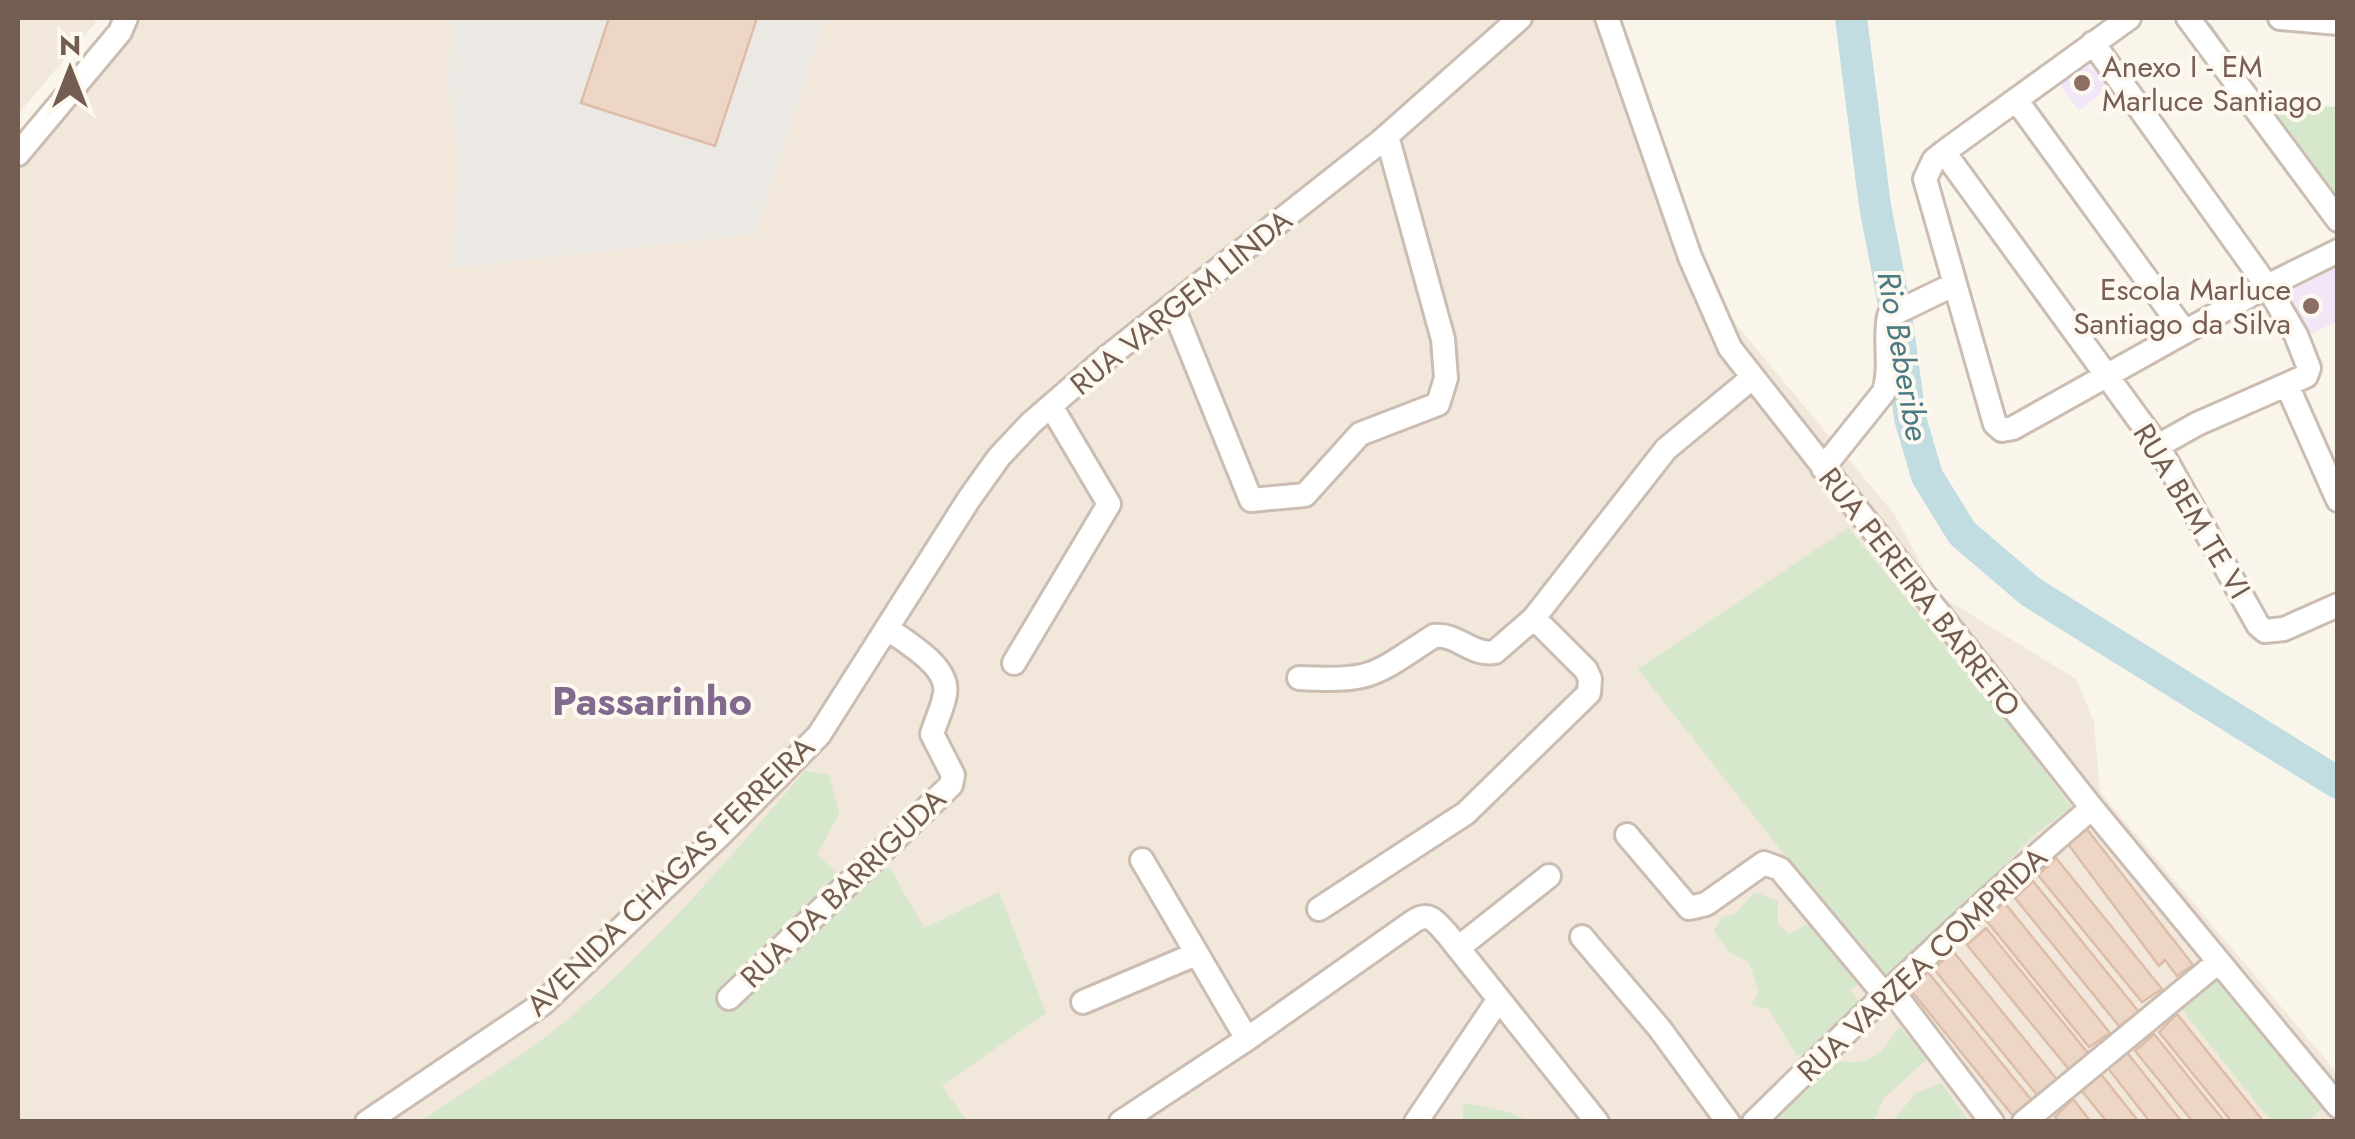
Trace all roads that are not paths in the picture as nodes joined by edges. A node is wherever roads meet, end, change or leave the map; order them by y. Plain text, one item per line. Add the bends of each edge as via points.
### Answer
1 (126, 18) edge
2 (1520, 18) edge
3 (1607, 18) edge
4 (2129, 18) edge
5 (2188, 18) edge
6 (2280, 18) edge
7 (2338, 23) edge
8 (2093, 43) junction
9 (2017, 101) junction
10 (1386, 136) junction
11 (1944, 152) junction
12 (18, 154) edge
13 (2338, 220) edge
14 (2338, 251) edge
15 (1954, 284) junction
16 (2268, 286) junction
17 (1172, 307) junction
18 (2185, 332) junction
19 (2106, 376) junction
20 (1752, 378) junction
21 (2288, 385) junction
22 (1051, 406) junction
23 (2158, 446) junction
24 (1823, 468) junction
25 (2338, 500) edge
26 (1540, 610) junction
27 (2334, 614) edge
28 (888, 628) junction
29 (1014, 663) dead end
30 (1300, 678) dead end
31 (2092, 808) junction
32 (1627, 834) dead end
33 (1142, 860) dead end
34 (1549, 876) dead end
35 (1319, 908) dead end
36 (1582, 937) dead end
37 (1458, 948) junction
38 (1196, 954) junction
39 (2217, 963) junction
40 (1887, 991) junction
41 (729, 998) dead end
42 (1499, 999) junction
43 (1083, 1002) dead end
44 (1246, 1039) junction
45 (2338, 1106) edge
46 (2338, 1115) edge
47 (367, 1122) edge
48 (1122, 1122) edge
49 (1416, 1122) edge
50 (1598, 1122) edge
51 (1728, 1122) edge
52 (1754, 1122) edge
53 (1992, 1122) edge
54 (2024, 1122) edge
55 (2329, 1122) edge

1 - 12 street
2 - 10 street, RUA VARGEM LINDA
3 - 20 street, RUA PEREIRA BARRETO via 1702,288
4 - 8 street
5 - 13 street
6 - 7 street
8 - 9 street
8 - 16 street
9 - 11 street
9 - 18 street
10 - 17 street, RUA VARGEM LINDA
10 - 17 street via 1443,339 1446,378 1438,404 1360,434 1305,494 1250,500
11 - 15 street via 1926,179
11 - 19 street, RUA BEM TE VI
14 - 16 street
15 - 19 street via 1992,417 2002,430
15 - 24 street via 1892,314 1884,392
16 - 18 street
16 - 21 street via 2310,368
17 - 22 street, RUA VARGEM LINDA
18 - 19 street
19 - 23 street, RUA BEM TE VI
20 - 24 street, RUA PEREIRA BARRETO
20 - 26 street via 1666,449
21 - 23 street
21 - 25 street
22 - 28 street, RUA VARGEM LINDA via 989,471
22 - 29 street, RUA VARGEM LINDA via 1109,504
23 - 27 street, RUA BEM TE VI via 2265,631
24 - 31 street, RUA PEREIRA BARRETO
26 - 30 street via 1495,652 1478,652 1442,634 1367,678
26 - 35 street via 1586,670 1588,693 1466,813
28 - 41 street, RUA DA BARRIGUDA via 945,679 932,734 953,775 951,785
28 - 47 street, AVENIDA CHAGAS FERREIRA via 819,735 542,1004
31 - 39 street, RUA PEREIRA BARRETO
31 - 40 street, RUA VARZEA COMPRIDA
32 - 40 street via 1689,908 1706,904 1752,868 1772,865
33 - 38 street
34 - 37 street
36 - 51 street
37 - 42 street
37 - 44 street via 1426,916
38 - 43 street
38 - 44 street
39 - 45 street, RUA PEREIRA BARRETO
39 - 54 street
40 - 52 street, RUA VARZEA COMPRIDA
40 - 53 street
42 - 49 street
42 - 50 street
44 - 48 street
46 - 55 street

